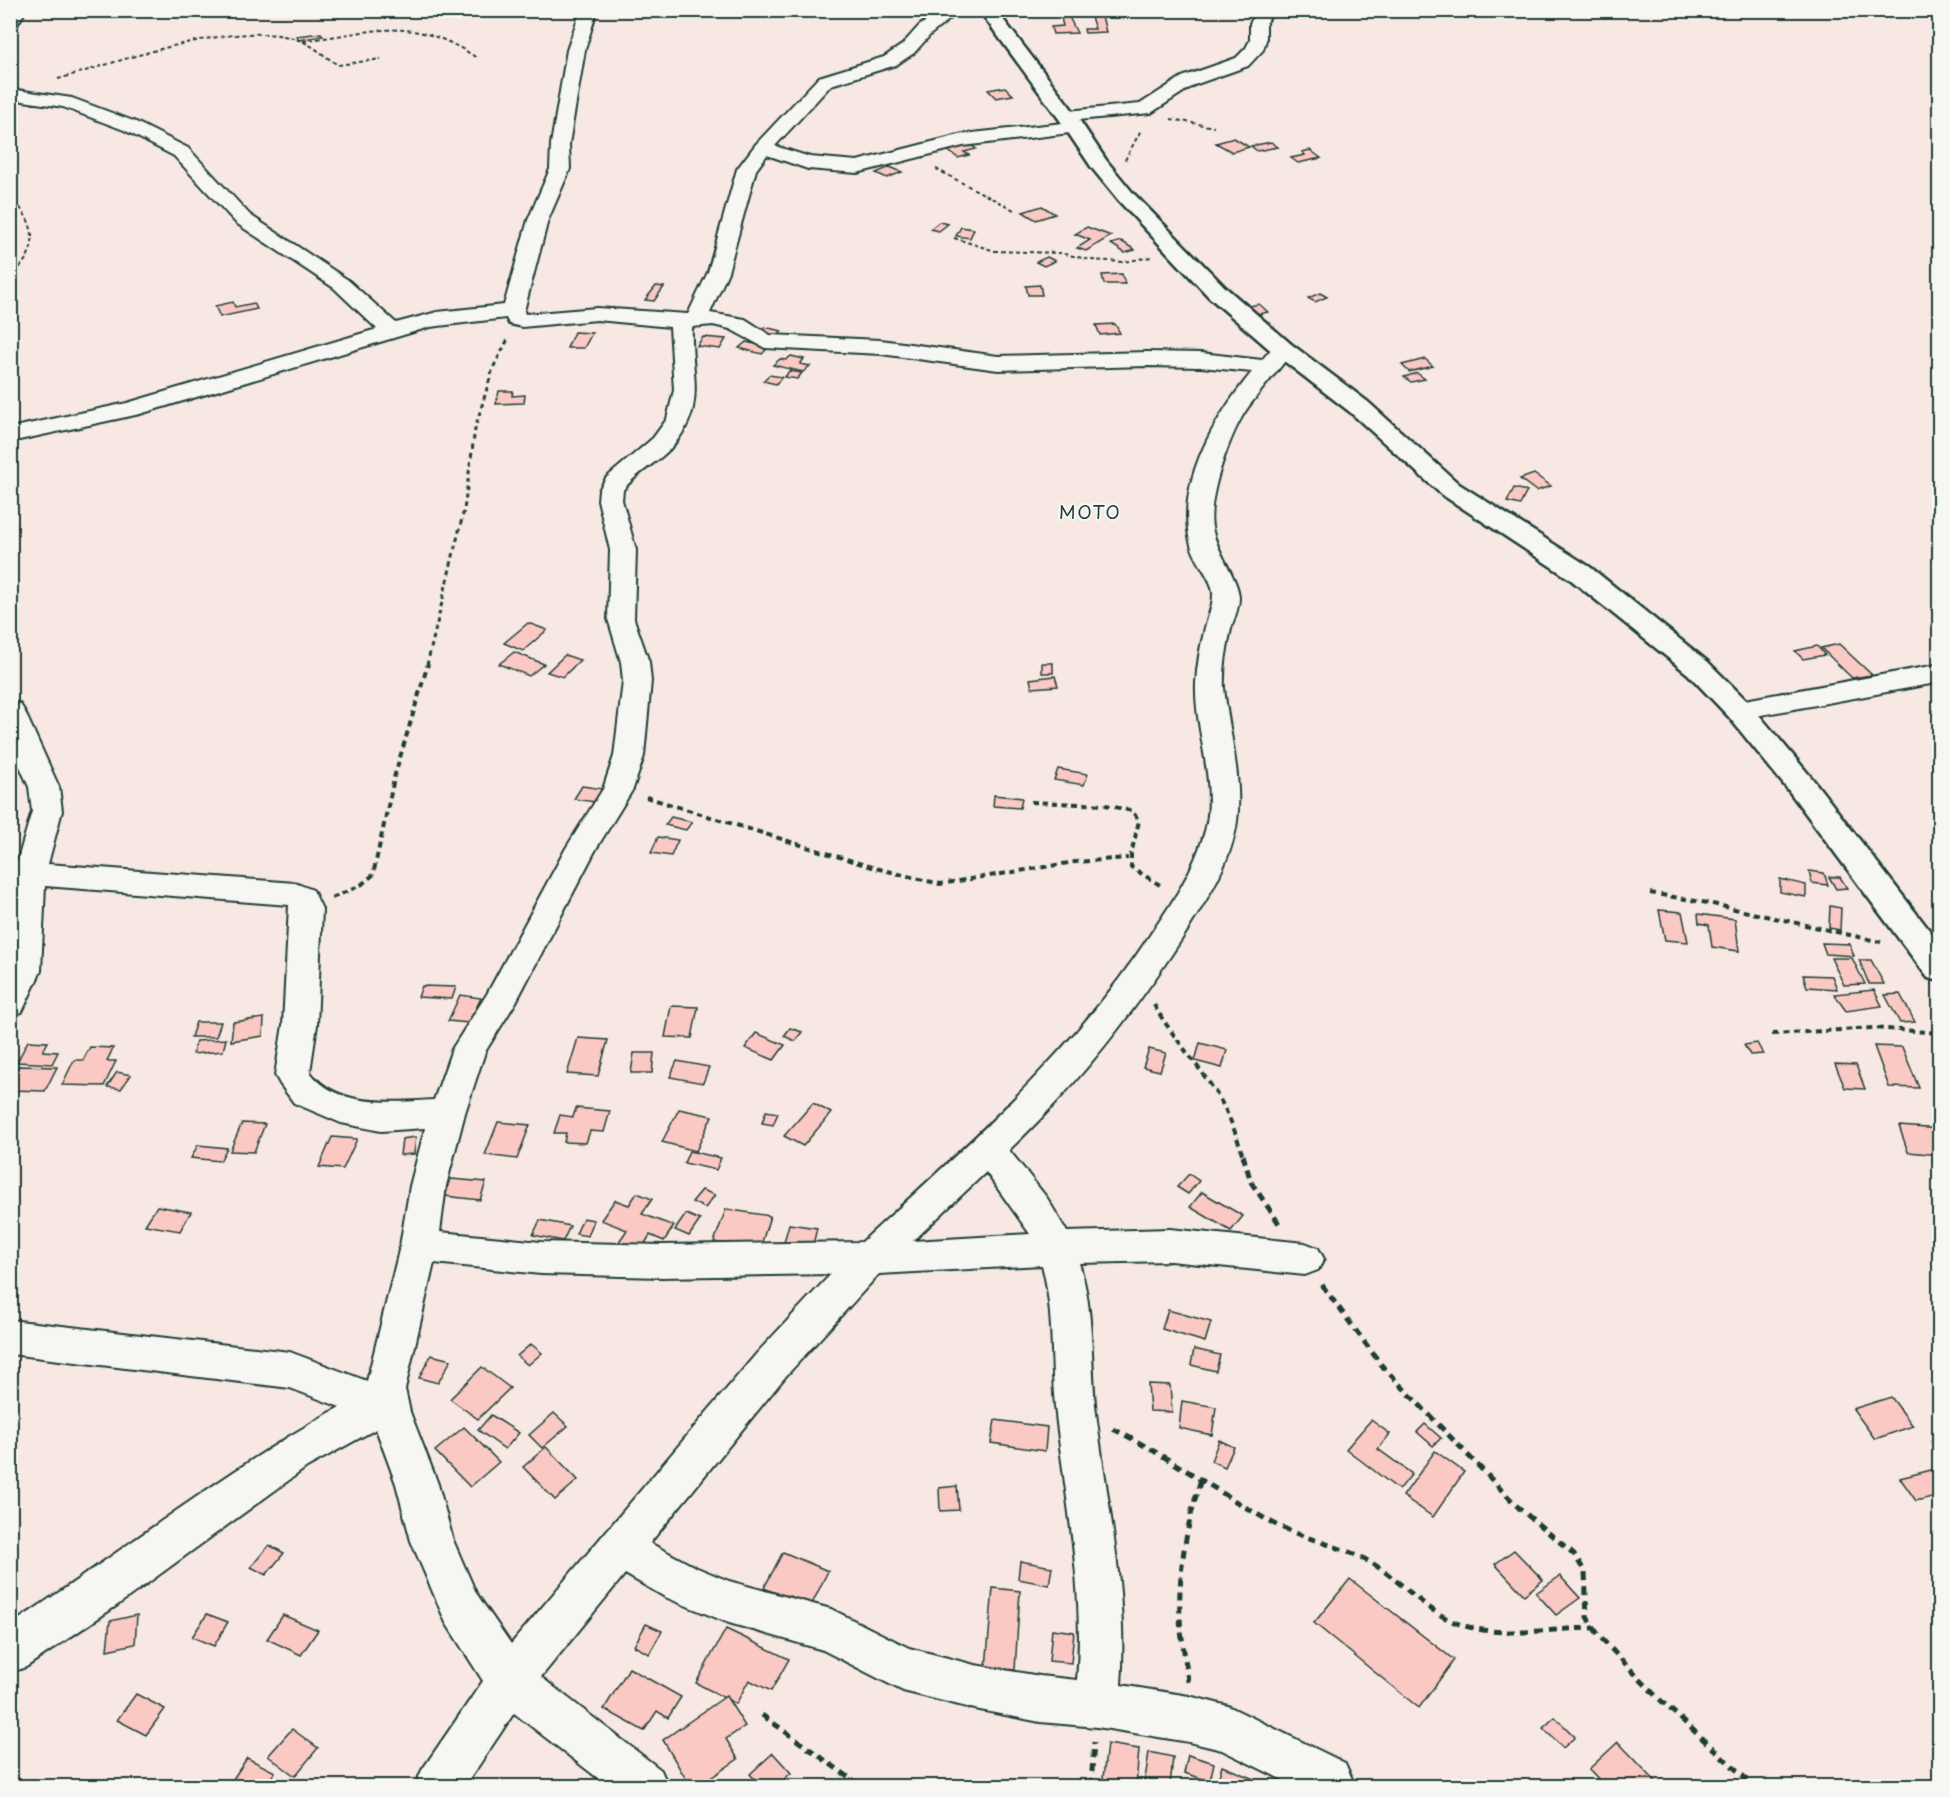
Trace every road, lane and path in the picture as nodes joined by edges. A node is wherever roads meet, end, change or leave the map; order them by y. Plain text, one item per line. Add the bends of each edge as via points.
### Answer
1 (18, 10) edge
2 (589, 10) edge
3 (953, 10) edge
4 (987, 10) edge
5 (1267, 10) edge
6 (10, 23) edge
7 (299, 41) junction
8 (477, 58) dead end
9 (381, 59) dead end
10 (54, 80) dead end
11 (10, 94) edge
12 (1148, 109) junction
13 (1069, 122) junction
14 (1214, 127) dead end
15 (763, 148) junction
16 (912, 155) junction
17 (10, 197) edge
18 (1126, 197) junction
19 (1014, 210) dead end
20 (954, 238) dead end
21 (1174, 247) junction
22 (10, 276) edge
23 (515, 315) junction
24 (689, 320) junction
25 (391, 330) junction
26 (1275, 358) junction
27 (10, 435) edge
28 (1936, 674) dead end
29 (10, 710) edge
30 (1739, 710) junction
31 (618, 789) junction
32 (1030, 802) dead end
33 (1128, 858) junction
34 (30, 873) junction
35 (1650, 893) dead end
36 (1189, 902) junction
37 (306, 909) junction
38 (1920, 946) junction
39 (1940, 969) edge
40 (1141, 976) junction
41 (10, 1003) edge
42 (1940, 1033) edge
43 (1772, 1034) dead end
44 (447, 1113) junction
45 (989, 1150) junction
46 (419, 1246) junction
47 (1056, 1248) junction
48 (869, 1258) junction
49 (1305, 1259) junction
50 (10, 1337) edge
51 (385, 1409) junction
52 (1076, 1414) junction
53 (1932, 1440) dead end
54 (1940, 1448) edge
55 (1201, 1479) junction
56 (618, 1548) junction
57 (1593, 1628) junction
58 (10, 1651) edge
59 (509, 1681) junction
60 (1097, 1704) junction
61 (762, 1715) dead end
62 (1189, 1719) junction
63 (1329, 1779) dead end
64 (438, 1786) edge
65 (645, 1786) edge
66 (861, 1786) edge
67 (1091, 1786) edge
68 (1754, 1786) edge

1 - 6 street
2 - 23 street via 576,50 560,144 560,168 538,220
3 - 15 street via 890,61 825,81
4 - 13 street
5 - 12 street via 1258,23 1254,50 1242,62 1188,81
7 - 8 path via 411,28 442,35
7 - 9 path via 338,65
7 - 10 path via 259,34 223,36
11 - 25 street via 66,102 130,126 181,152 243,219 341,284
12 - 13 street
12 - 14 path via 1166,118
12 - 18 path via 1120,174
13 - 16 street via 963,140
13 - 18 street
15 - 16 street via 808,163 841,167
15 - 24 street via 747,169 718,272
16 - 19 path
17 - 22 path via 22,211 33,249
18 - 21 street
20 - 21 path via 995,251 1060,253 1116,262 1136,261
21 - 26 street
23 - 24 street via 537,321 597,314
23 - 25 street via 458,314
23 - 37 path via 475,429 464,510 373,874 361,885
24 - 26 street via 728,321 765,341 901,349 998,363
24 - 31 street via 679,342 685,393 681,419 658,447 611,490 612,511 623,550 621,619 637,681 629,756
25 - 27 street via 132,409
26 - 30 street via 1359,407 1450,489 1580,573 1698,668
26 - 36 street via 1236,407 1221,437 1201,497 1199,524 1204,548 1225,587 1226,600 1210,684 1222,792 1221,828 1210,863
28 - 30 street
29 - 34 street via 44,787 47,811
30 - 38 street via 1839,833
31 - 33 path via 875,868 940,884 1075,862
31 - 44 street via 469,1049
32 - 33 path via 1132,810 1139,823
33 - 36 path via 1132,871
34 - 37 street via 283,892 302,898
34 - 41 street via 25,971
35 - 38 path via 1707,902 1853,938
36 - 40 street
37 - 44 street via 300,1025 292,1075 306,1093 341,1109 381,1117
38 - 39 street
40 - 45 street via 1097,1032
40 - 49 path via 1170,1033 1229,1116 1251,1182
42 - 43 path via 1874,1028
44 - 46 street via 428,1186
45 - 47 street via 1034,1208
45 - 48 street
46 - 48 street via 583,1260
46 - 51 street via 385,1389
47 - 48 street
47 - 49 street via 1170,1245
47 - 52 street via 1069,1306
48 - 56 street via 771,1365
49 - 57 path via 1383,1367 1519,1508 1574,1554 1585,1572 1587,1617
50 - 51 street via 290,1370 338,1386
51 - 58 street via 293,1454
51 - 59 street via 417,1484 432,1541 461,1608
52 - 55 path via 1120,1433
52 - 60 street via 1100,1586 1101,1670
53 - 54 path
55 - 57 path via 1296,1535 1368,1561 1460,1624 1499,1633
55 - 62 path via 1180,1592
56 - 59 street
56 - 60 street via 680,1582 729,1602 831,1631 903,1669 1029,1697
57 - 68 path via 1623,1664
59 - 64 street
59 - 65 street
60 - 62 street
60 - 67 path
61 - 66 path
62 - 63 street via 1228,1729

